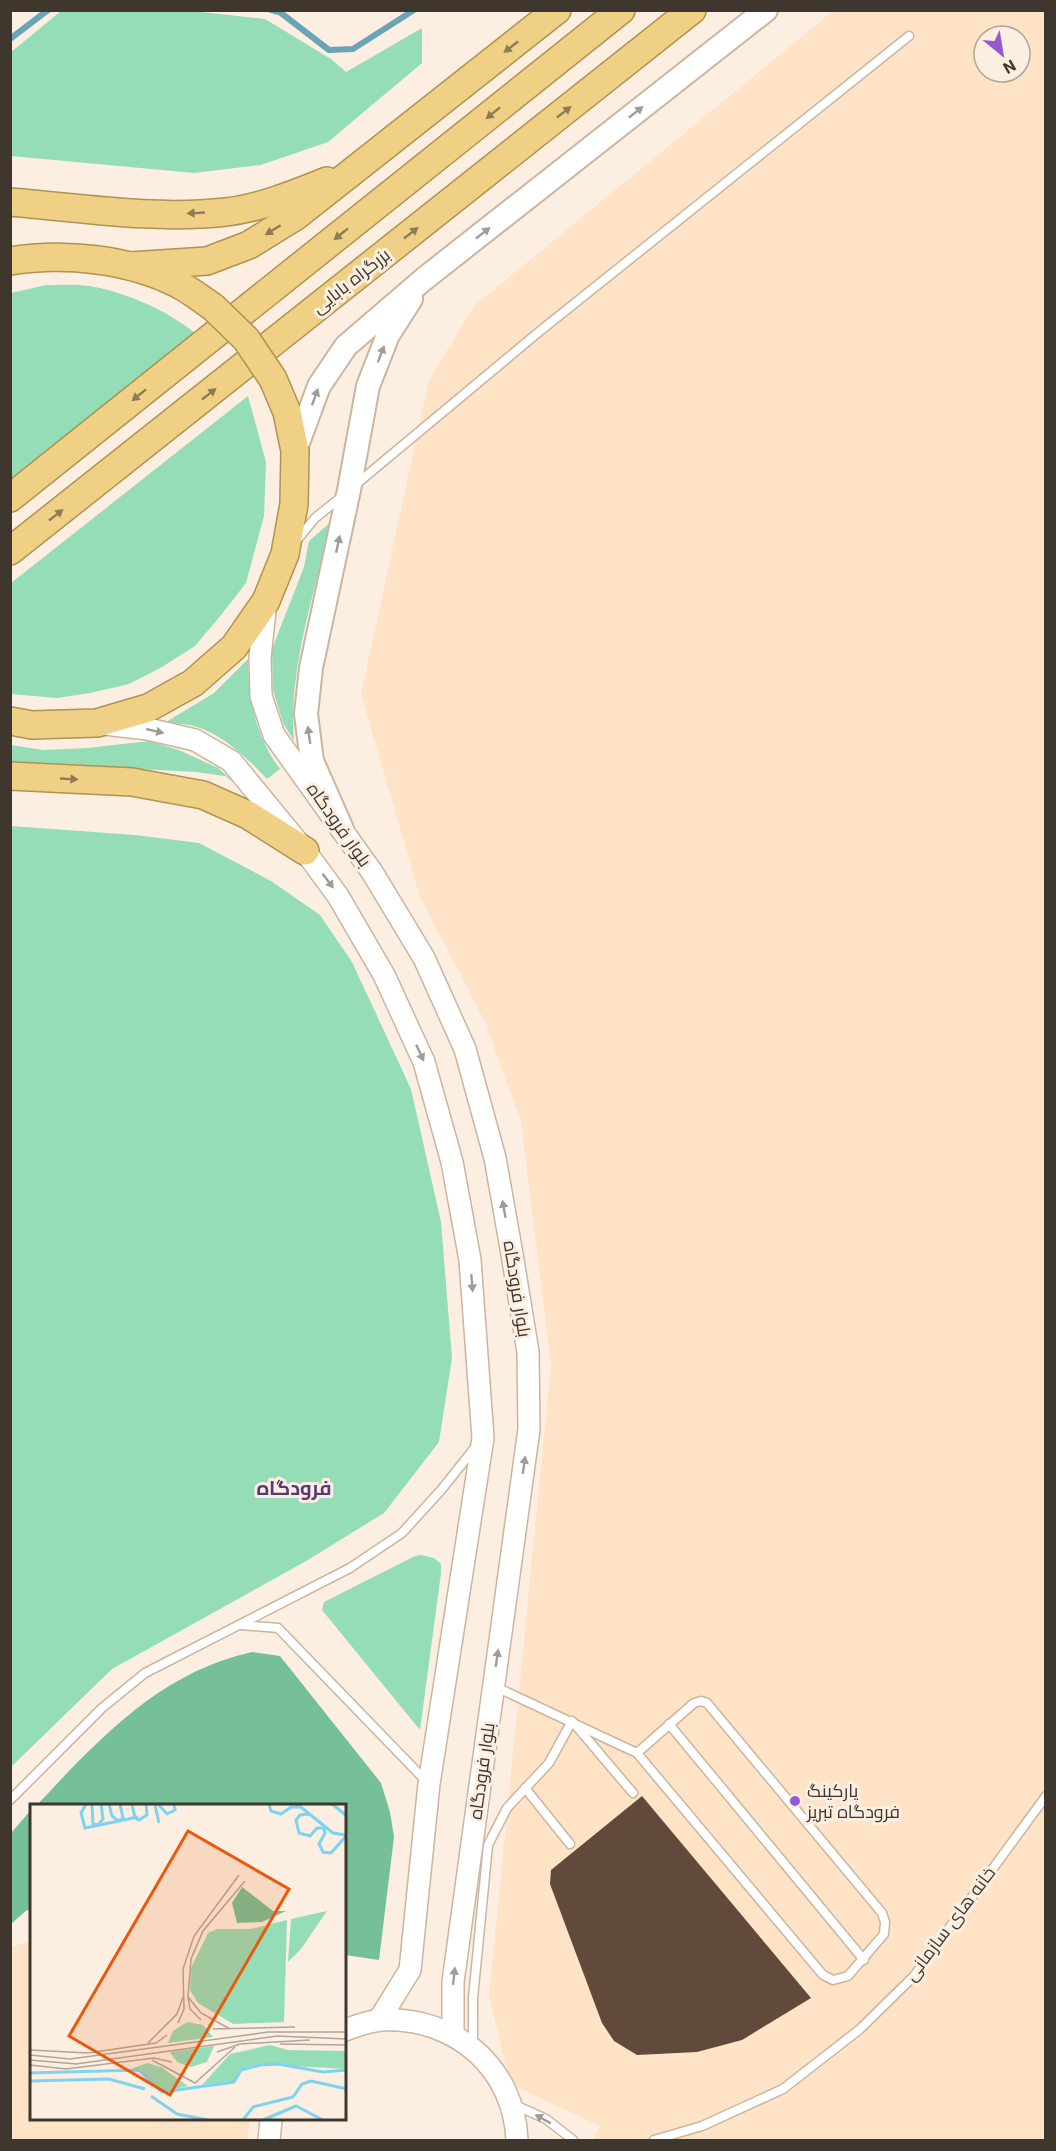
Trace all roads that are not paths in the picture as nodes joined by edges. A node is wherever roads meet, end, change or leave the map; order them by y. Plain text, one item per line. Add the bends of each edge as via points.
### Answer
1 (557, 10) edge
2 (621, 10) edge
3 (692, 10) edge
4 (766, 10) edge
5 (909, 36) dead end
6 (353, 171) junction
7 (10, 202) edge
8 (10, 261) edge
9 (130, 266) junction
10 (423, 279) junction
11 (295, 452) junction
12 (349, 490) junction
13 (10, 498) edge
14 (10, 552) edge
15 (285, 554) junction
16 (266, 601) junction
17 (10, 721) edge
18 (97, 723) junction
19 (10, 776) edge
20 (342, 829) junction
21 (305, 851) junction
22 (483, 1438) junction
23 (240, 1625) junction
24 (493, 1686) junction
25 (572, 1721) junction
26 (669, 1724) junction
27 (637, 1753) junction
28 (429, 1784) junction
29 (525, 1788) junction
30 (633, 1793) dead end
31 (1046, 1796) edge
32 (10, 1800) edge
33 (570, 1844) dead end
34 (864, 1960) junction
35 (379, 2020) junction
36 (346, 2030) edge
37 (453, 2034) junction
38 (473, 2050) junction
39 (510, 2103) junction
40 (271, 2121) edge
41 (269, 2140) edge
42 (517, 2140) edge
43 (573, 2140) edge
44 (654, 2140) edge

1 -> 6 highway
2 -> 13 highway
14 -> 3 highway, بزرگراه بابایی
10 -> 4 main road
5 - 12 lane via 540,331
6 -> 7 highway via 287,197 227,212 162,215
6 -> 9 highway via 296,216 249,245 207,261
8 - 9 highway via 86,257
9 - 11 highway, bridge via 177,284 213,307 246,339 273,379 287,412
11 -> 10 main road via 319,386 346,346
12 -> 10 main road via 368,386 388,335
11 - 15 highway via 294,504
12 - 15 lane via 315,518
20 -> 12 main road via 312,761 306,714 311,668
15 - 16 highway
16 - 18 highway via 234,647 194,683 147,708
16 - 20 street, بلوار فرودگاه via 260,657 261,696 274,735
17 - 18 highway via 32,725
18 -> 21 street via 195,740 231,761
19 -> 21 highway via 132,782 203,795 248,815
24 -> 20 street, بلوار فرودگاه via 529,1429 528,1352 495,1158 465,1048 424,958
21 -> 22 street via 338,896 384,975 424,1062 452,1162 470,1260
22 - 23 lane via 402,1533 350,1568
22 - 28 street
23 - 28 lane via 278,1628
23 - 32 lane via 145,1673 102,1708
24 - 25 lane
37 -> 24 street, بلوار فرودگاه via 453,1982
25 - 27 lane
25 - 29 lane via 549,1763
25 - 30 lane
26 - 27 lane
26 - 34 lane
26 - 34 lane via 694,1703 707,1703 882,1913 884,1935
27 - 34 lane via 823,1975 833,1980 848,1976
28 - 35 street via 410,1970
29 - 33 lane
29 - 38 lane via 507,1808 488,1845 473,1998
31 - 44 lane, خانه های سازمانی via 914,1976 860,2029 783,2089 702,2126
35 - 36 street
35 - 37 street via 417,2022
37 - 38 street
38 - 39 street via 504,2086
39 - 42 street
43 -> 39 lane via 546,2119
40 - 41 street

